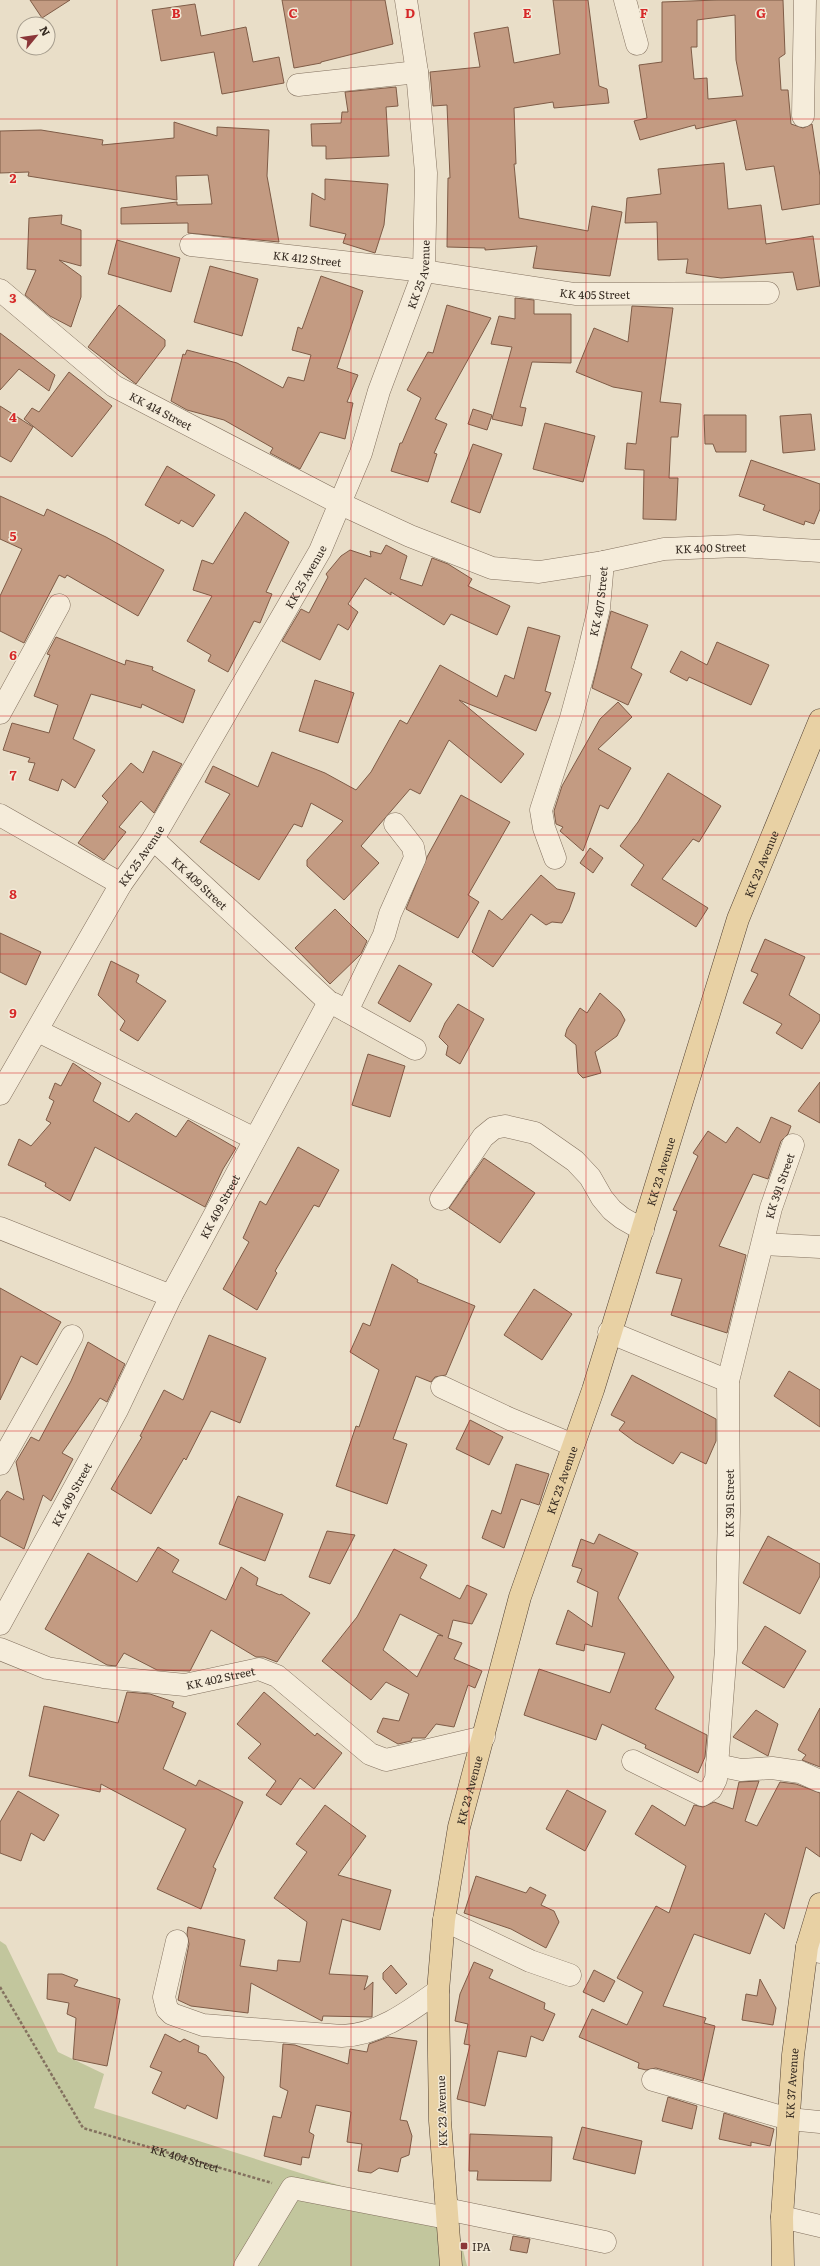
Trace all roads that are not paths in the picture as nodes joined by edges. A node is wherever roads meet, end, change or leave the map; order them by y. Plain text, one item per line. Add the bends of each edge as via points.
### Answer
1 (406, 0) edge
2 (625, 0) edge
3 (805, 0) edge
4 (636, 44) dead end
5 (417, 72) junction
6 (298, 85) dead end
7 (803, 116) dead end
8 (191, 245) dead end
9 (424, 271) junction
10 (0, 290) edge
11 (768, 293) dead end
12 (341, 504) junction
13 (820, 551) edge
14 (603, 562) junction
15 (59, 605) dead end
16 (0, 713) edge
17 (820, 720) edge
18 (0, 815) edge
19 (395, 824) dead end
20 (153, 839) junction
21 (555, 858) dead end
22 (121, 884) junction
23 (338, 1007) junction
24 (38, 1031) junction
25 (416, 1049) dead end
26 (0, 1094) edge
27 (255, 1139) junction
28 (793, 1145) dead end
29 (441, 1199) dead end
30 (0, 1228) edge
31 (643, 1230) junction
32 (763, 1244) junction
33 (820, 1247) edge
34 (171, 1296) junction
35 (610, 1332) junction
36 (72, 1336) dead end
37 (728, 1381) junction
38 (442, 1387) dead end
39 (573, 1446) junction
40 (0, 1464) edge
41 (0, 1624) edge
42 (0, 1649) edge
43 (484, 1737) junction
44 (633, 1761) dead end
45 (718, 1765) junction
46 (820, 1781) edge
47 (820, 1904) edge
48 (444, 1920) junction
49 (176, 1941) dead end
50 (813, 1949) edge
51 (570, 1975) dead end
52 (438, 1991) junction
53 (653, 2080) dead end
54 (788, 2119) junction
55 (820, 2122) edge
56 (447, 2214) junction
57 (782, 2217) junction
58 (820, 2226) edge
59 (605, 2242) dead end
60 (245, 2266) edge
61 (451, 2266) edge
62 (783, 2266) edge

1 - 5 street, KK 25 Avenue
2 - 4 street
3 - 7 street
5 - 6 street
5 - 9 street, KK 25 Avenue via 426,173
8 - 9 street, KK 412 Street
9 - 11 street, KK 405 Street via 575,294
9 - 12 street, KK 25 Avenue via 379,391 361,453
10 - 12 street, KK 414 Street via 114,386
12 - 14 street, KK 407 Street via 410,536 492,568 539,572
12 - 20 street, KK 25 Avenue via 320,552
13 - 14 street, KK 400 Street via 738,546 664,549
14 - 21 street, KK 407 Street via 599,608 586,663 541,810 544,828
15 - 16 street
17 - 31 main road, KK 23 Avenue via 738,920
18 - 22 street
19 - 23 street via 414,847 415,858 390,914 384,935
20 - 22 street, KK 25 Avenue
20 - 23 street, KK 409 Street
22 - 24 street, KK 25 Avenue
23 - 25 street
23 - 27 street, KK 409 Street
24 - 26 street, KK 25 Avenue
24 - 27 street
27 - 34 street, KK 409 Street
28 - 32 street, KK 391 Street via 771,1208
29 - 31 street via 483,1137 494,1128 505,1126 534,1133 575,1161 590,1177 612,1210
30 - 34 street
31 - 35 main road, KK 23 Avenue
32 - 33 street
32 - 37 street, KK 391 Street
34 - 41 street, KK 409 Street via 117,1410
35 - 37 street
35 - 39 main road, KK 23 Avenue
36 - 40 street
37 - 45 street, KK 391 Street via 726,1649
38 - 39 street
39 - 43 main road, KK 23 Avenue via 520,1597
42 - 43 street, KK 402 Street via 47,1668 185,1685 259,1669 278,1676 370,1754 386,1760
43 - 48 main road, KK 23 Avenue via 459,1826
44 - 45 street, KK 391 Street via 702,1795 711,1789
45 - 46 street via 741,1770 772,1768 800,1772
47 - 50 main road, KK 37 Avenue
48 - 51 street via 530,1961
48 - 52 main road, KK 23 Avenue
49 - 52 street via 165,1985 165,2004 172,2014 203,2025 342,2036 359,2035 413,2009
50 - 54 main road, KK 37 Avenue via 793,2055
52 - 56 main road, KK 23 Avenue via 440,2121
53 - 54 street
54 - 55 street
54 - 57 main road, KK 37 Avenue
56 - 59 street
56 - 60 street via 292,2188
56 - 61 main road, KK 23 Avenue
57 - 58 street
57 - 62 main road, KK 37 Avenue

